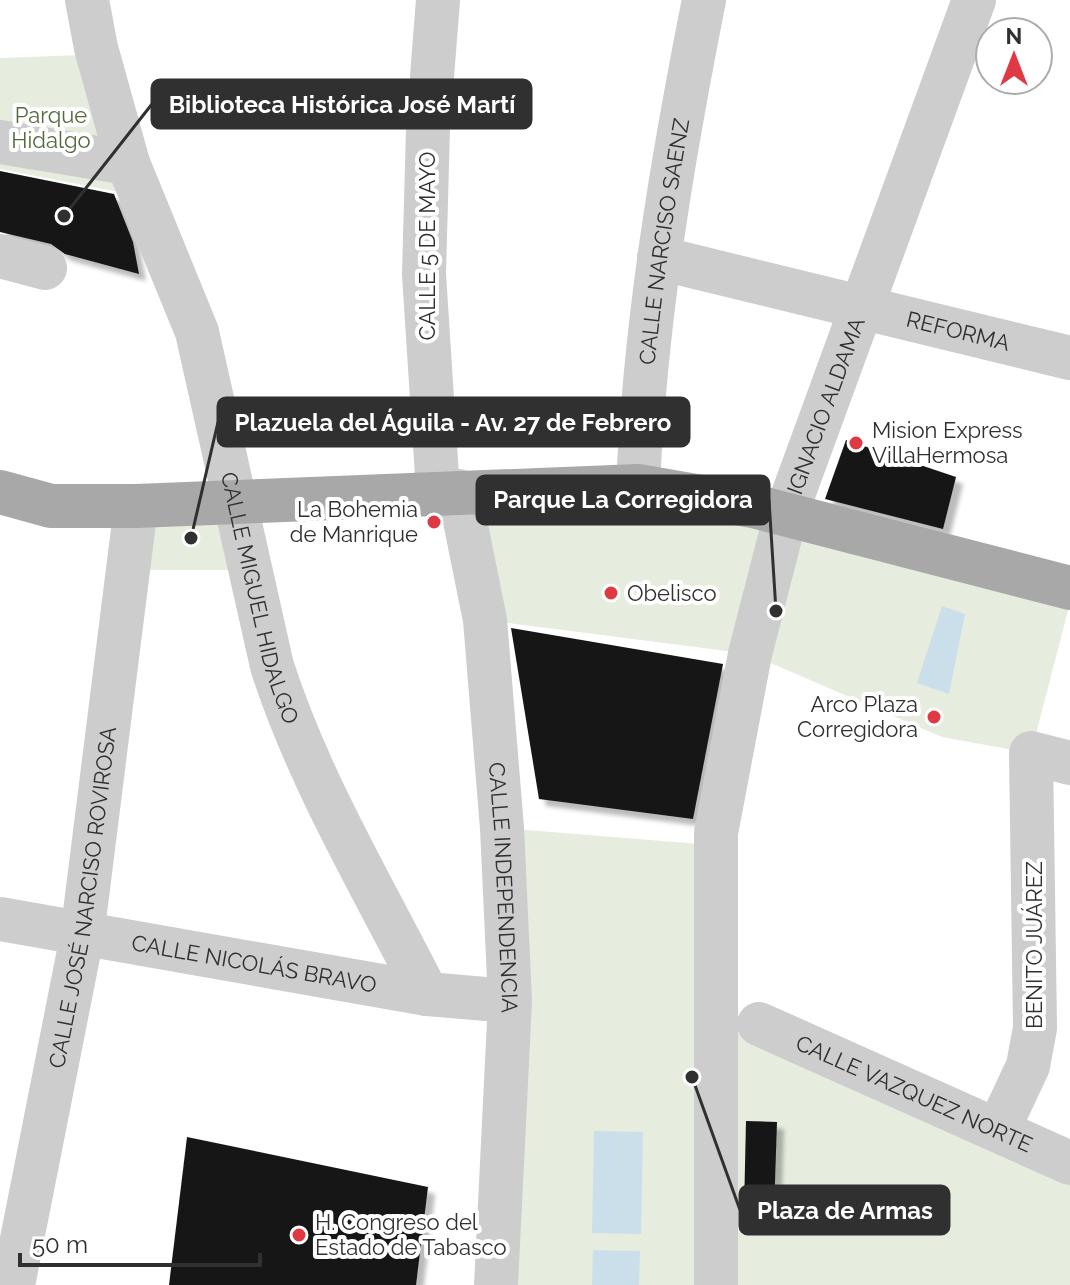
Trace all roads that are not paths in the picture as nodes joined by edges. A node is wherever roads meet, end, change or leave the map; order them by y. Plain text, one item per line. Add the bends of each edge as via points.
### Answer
1 (87, 0) edge
2 (438, 0) edge
3 (704, 0) edge
4 (974, 0) edge
5 (0, 142) edge
6 (128, 163) junction
7 (0, 256) edge
8 (659, 258) junction
9 (45, 268) dead end
10 (862, 308) junction
11 (1070, 358) edge
12 (638, 486) junction
13 (0, 492) edge
14 (448, 492) junction
15 (237, 501) junction
16 (136, 506) junction
17 (786, 514) junction
18 (1070, 588) edge
19 (1050, 758) edge
20 (0, 919) edge
21 (82, 936) junction
22 (427, 994) junction
23 (510, 1001) junction
24 (738, 1020) junction
25 (998, 1130) junction
26 (1070, 1163) edge
27 (13, 1285) edge
28 (496, 1285) edge
29 (716, 1285) edge

1 - 6 street, CALLE MIGUEL HIDALGO
2 - 14 street, CALLE 5 DE MAYO via 424,274
3 - 8 street, CALLE NARCISO SAENZ
4 - 10 street, IGNACIO ALDAMA
5 - 6 street
6 - 15 street, CALLE MIGUEL HIDALGO via 197,332
7 - 9 street
8 - 10 street, REFORMA
8 - 12 street, CALLE NARCISO SAENZ
10 - 11 street, REFORMA
10 - 17 street, IGNACIO ALDAMA
12 - 14 main road
12 - 17 main road
13 - 16 main road via 51,506
14 - 15 main road
14 - 23 street, CALLE INDEPENDENCIA via 485,620 501,796
15 - 16 main road
15 - 22 street, CALLE MIGUEL HIDALGO via 284,702
16 - 21 street, CALLE JOSÉ NARCISO ROVIROSA
17 - 18 main road
17 - 24 street, IGNACIO ALDAMA via 750,654 716,833
19 - 25 street, BENITO JUÁREZ via 1035,1028 1028,1066
20 - 21 street, CALLE NICOLÁS BRAVO
21 - 22 street, CALLE NICOLÁS BRAVO
21 - 27 street, CALLE JOSÉ NARCISO ROVIROSA
22 - 23 street, CALLE NICOLÁS BRAVO
23 - 28 street, CALLE INDEPENDENCIA
24 - 25 street, CALLE VAZQUEZ NORTE
24 - 29 street, IGNACIO ALDAMA
25 - 26 street, CALLE VAZQUEZ NORTE

